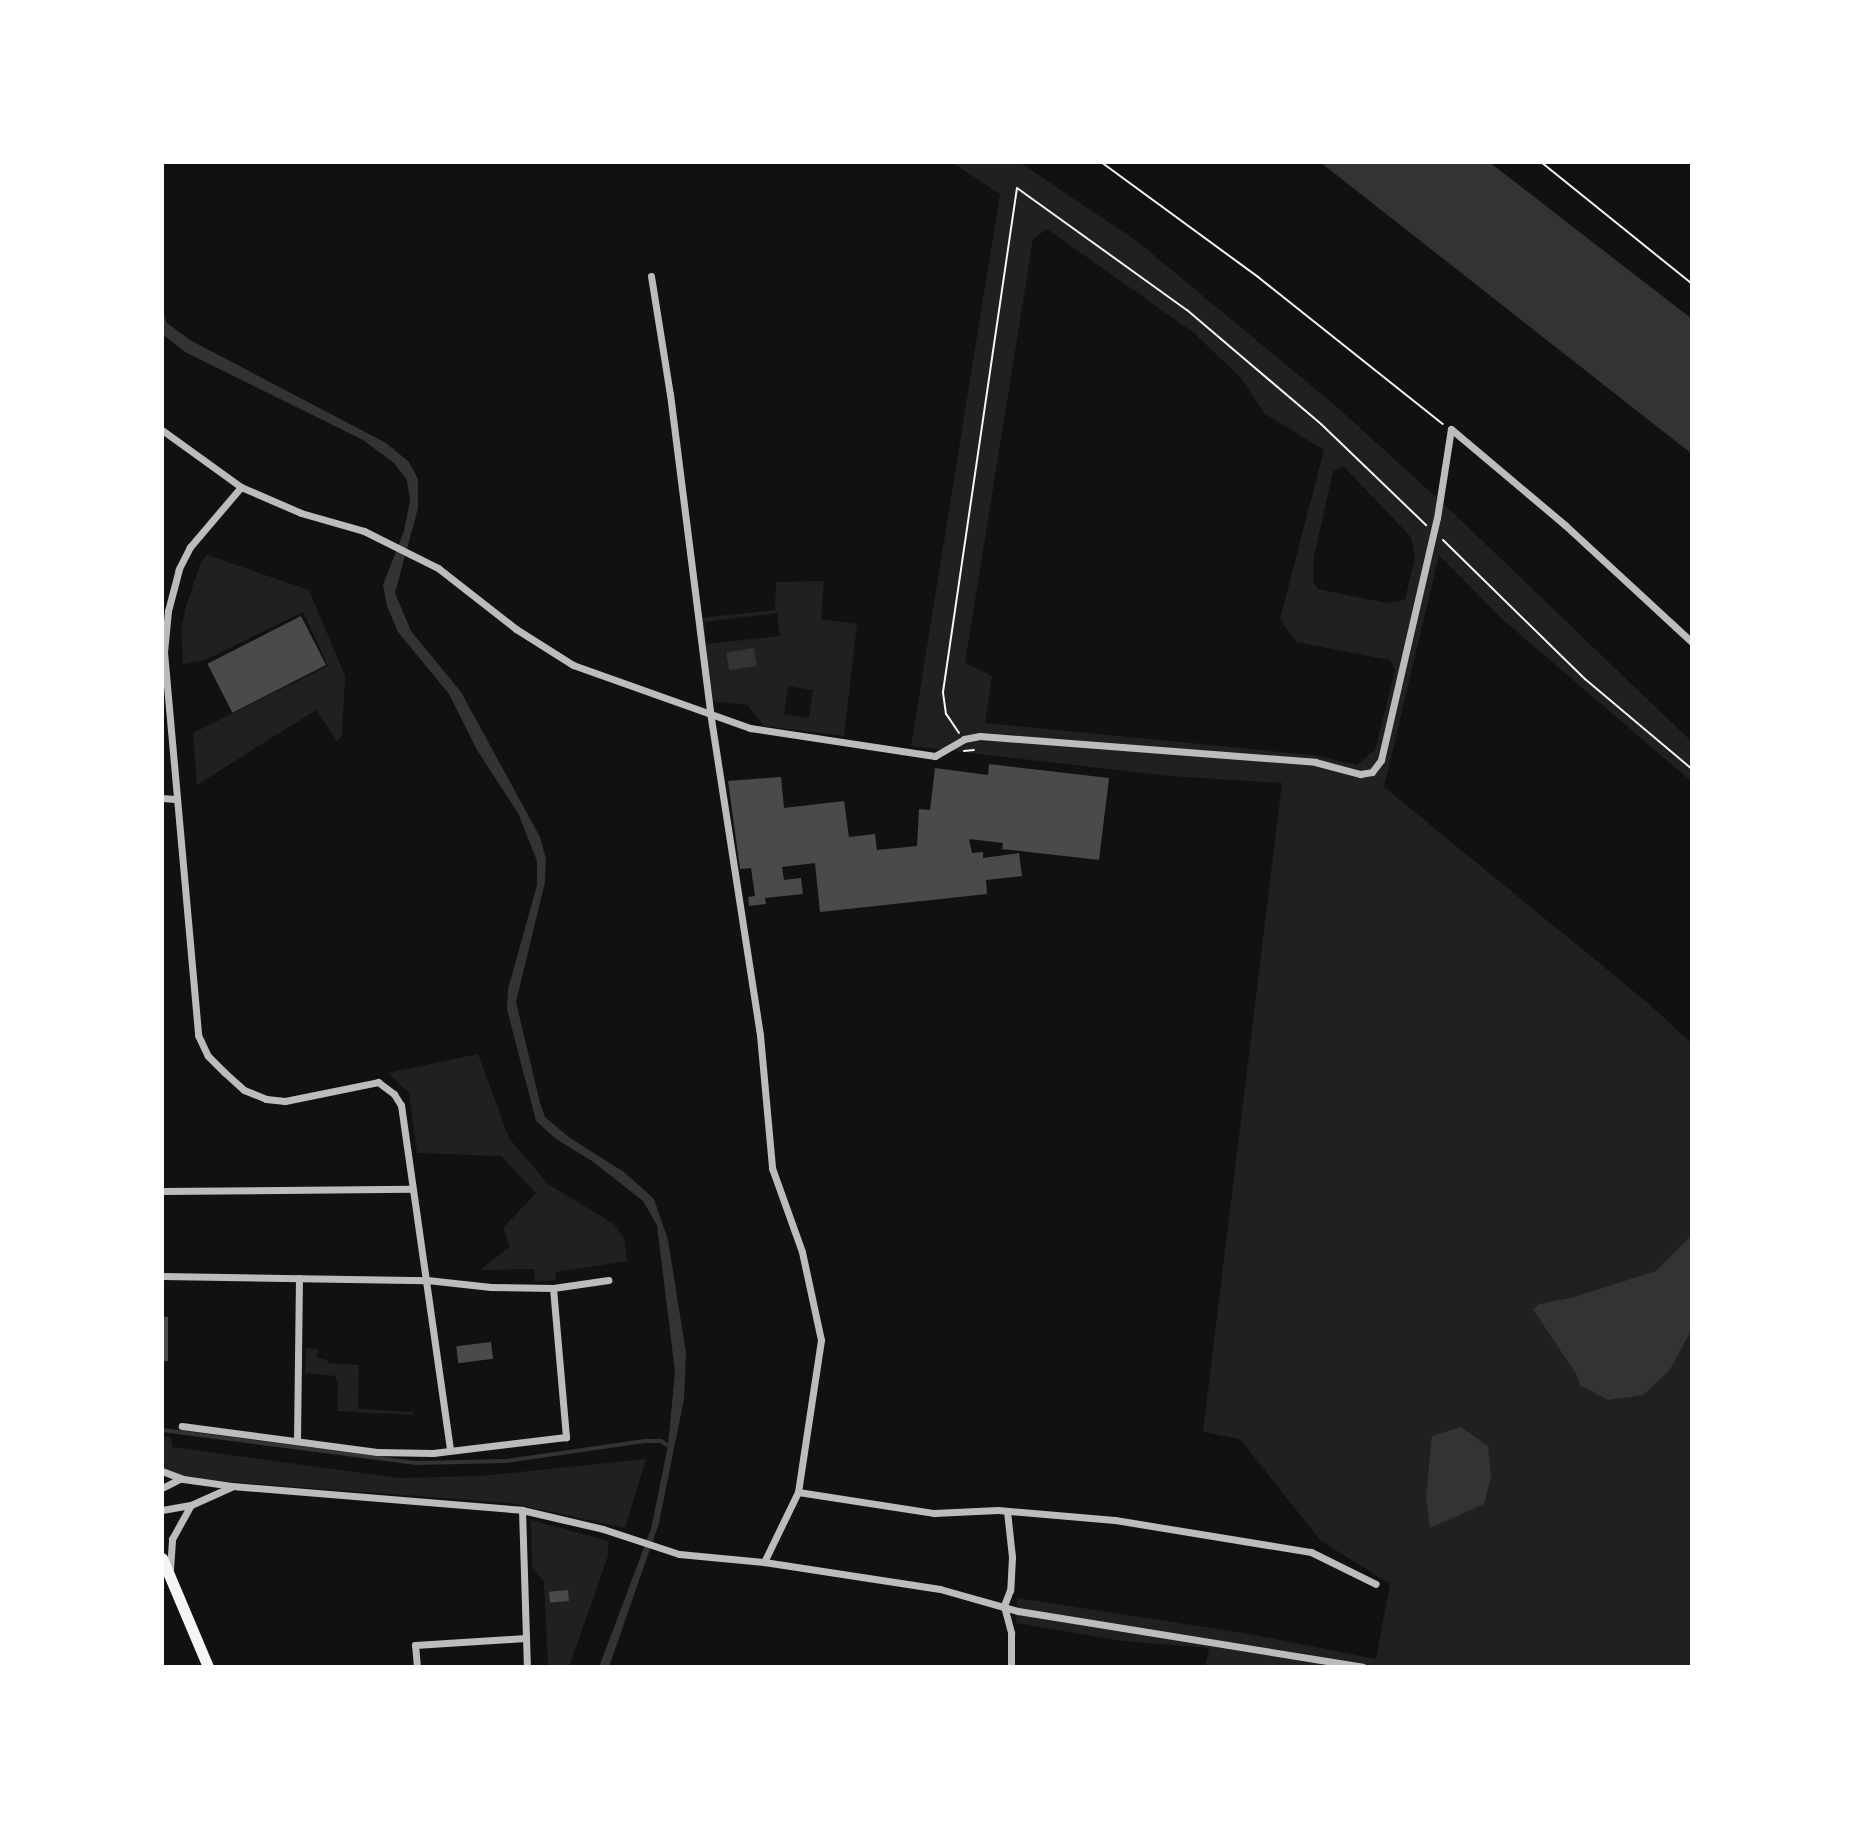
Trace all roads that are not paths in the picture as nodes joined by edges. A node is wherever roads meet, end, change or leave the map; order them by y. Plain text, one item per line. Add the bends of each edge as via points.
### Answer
1 (651, 276) dead end
2 (162, 430) edge
3 (241, 487) junction
4 (1692, 642) edge
5 (710, 712) junction
6 (162, 798) edge
7 (175, 799) junction
8 (412, 1189) junction
9 (162, 1191) edge
10 (162, 1276) edge
11 (299, 1278) junction
12 (427, 1280) junction
13 (608, 1280) dead end
14 (553, 1288) junction
15 (182, 1426) dead end
16 (297, 1440) junction
17 (450, 1450) junction
18 (162, 1471) edge
19 (183, 1479) junction
20 (232, 1486) junction
21 (162, 1488) edge
22 (798, 1492) junction
23 (191, 1505) junction
24 (162, 1510) edge
25 (522, 1510) junction
26 (1007, 1511) junction
27 (162, 1558) edge
28 (764, 1562) junction
29 (172, 1584) junction
30 (1376, 1584) dead end
31 (1004, 1606) junction
32 (525, 1638) junction
33 (208, 1667) edge
34 (417, 1667) edge
35 (527, 1667) edge
36 (1011, 1667) edge
37 (1362, 1667) edge

1 - 5 street
2 - 3 street
3 - 5 street via 301,513 364,531 428,562 573,665
3 - 7 street via 190,547 168,611 164,652
4 - 5 street via 1451,429 1381,760 1372,772 1360,774 1315,762 1000,737 964,739 935,756 750,728
5 - 22 street via 760,1035 772,1168 802,1252 821,1340
6 - 7 street
7 - 8 street via 198,1035 208,1056 244,1090 266,1099 285,1101 378,1082 401,1105
8 - 9 street
8 - 12 street
10 - 11 street
11 - 12 street
11 - 16 street
12 - 14 street
12 - 17 street
13 - 14 street
14 - 17 street via 566,1437
15 - 16 street
16 - 17 street via 377,1452
18 - 19 street
19 - 20 street
19 - 21 street
20 - 23 street
20 - 25 street
22 - 26 street via 934,1513
22 - 28 street
23 - 24 street
23 - 29 street via 168,1554
25 - 28 street via 679,1554
25 - 32 street
26 - 30 street via 1115,1520 1311,1552
26 - 31 street via 1012,1557
27 - 29 main road
28 - 31 street via 940,1589
29 - 33 main road
31 - 36 street
31 - 37 street
32 - 34 street via 415,1645
32 - 35 street

